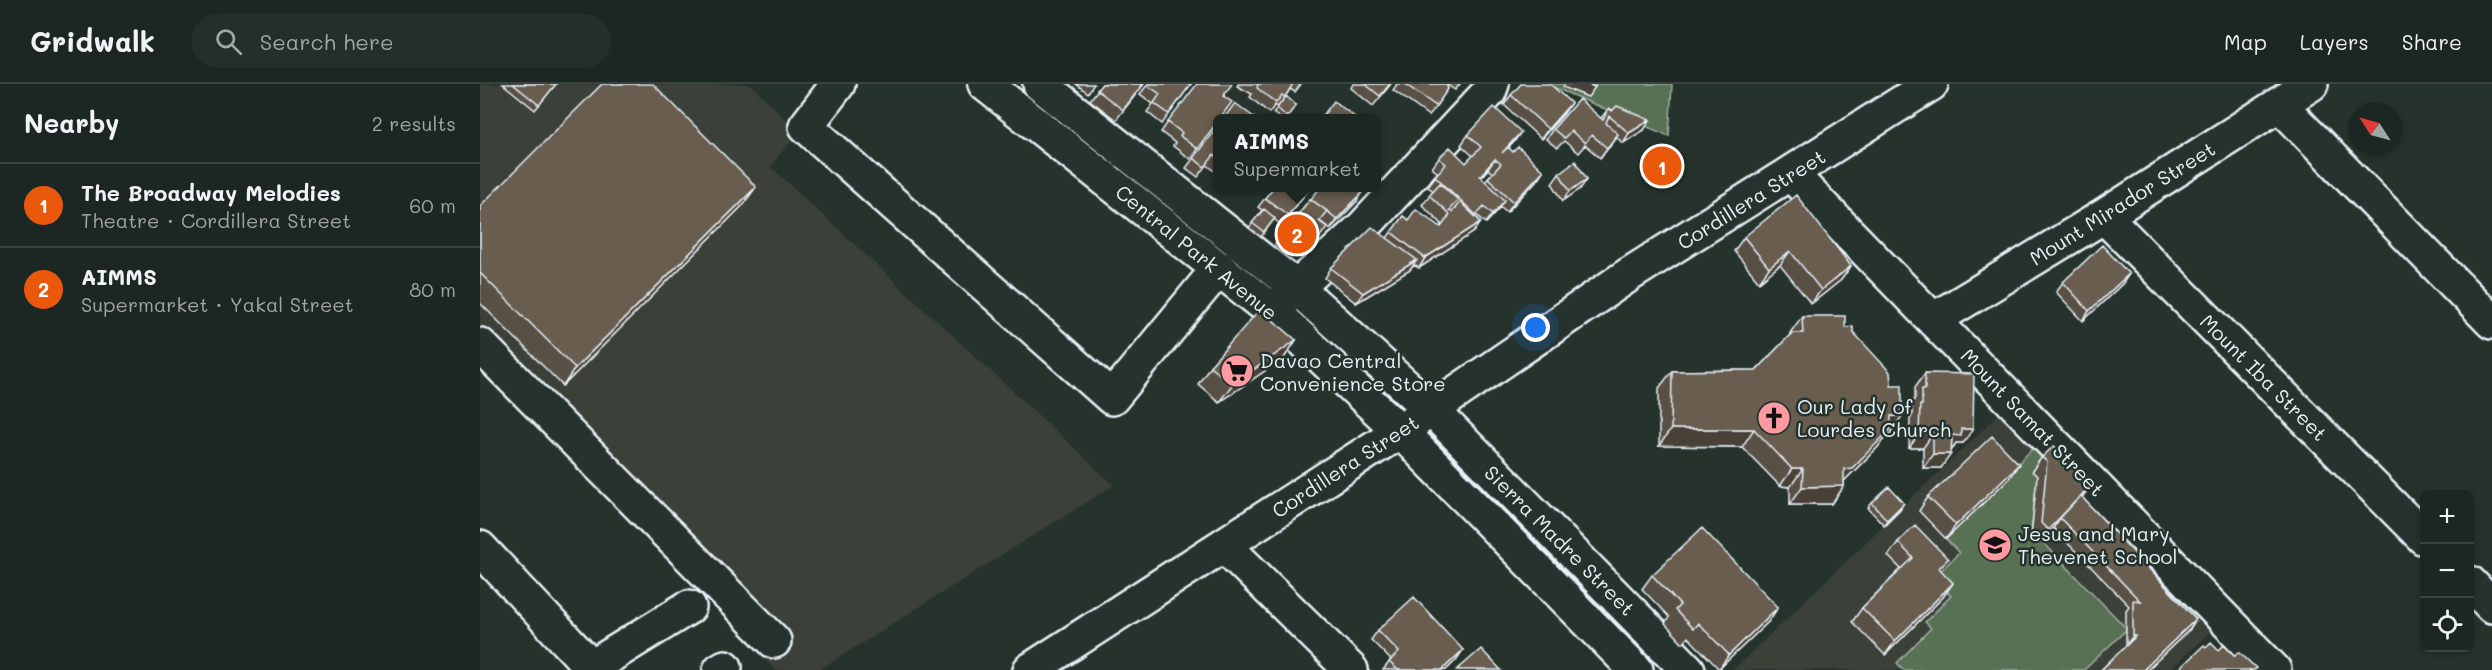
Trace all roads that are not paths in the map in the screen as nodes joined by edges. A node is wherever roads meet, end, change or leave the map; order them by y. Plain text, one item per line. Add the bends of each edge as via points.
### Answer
1 (838, 84) edge
2 (986, 84) edge
3 (1040, 84) edge
4 (1492, 84) edge
5 (1931, 84) edge
6 (2311, 84) edge
7 (2279, 104) junction
8 (1791, 174) junction
9 (2104, 216) junction
10 (1219, 268) junction
11 (1297, 288) junction
12 (1271, 310) junction
13 (1933, 320) junction
14 (2492, 322) edge
15 (480, 345) edge
16 (1432, 410) junction
17 (1400, 431) junction
18 (2420, 534) edge
19 (1224, 545) junction
20 (480, 548) edge
21 (1594, 574) junction
22 (2474, 588) edge
23 (1566, 599) junction
24 (2492, 606) edge
25 (689, 607) dead end
26 (774, 641) dead end
27 (589, 669) edge
28 (1030, 670) edge
29 (1351, 670) edge
30 (1636, 670) edge
31 (1688, 670) edge
32 (2274, 670) edge

1 - 10 street via 806,126 1112,398
2 - 10 street, Central Park Avenue
3 - 11 street, Central Park Avenue
4 - 11 street via 1404,185
5 - 8 street, Cordillera Street
6 - 7 street, Mount Mirador Street
7 - 9 street, Mount Mirador Street
7 - 14 street
8 - 13 street, Mount Samat Street
8 - 16 street, Cordillera Street via 1630,274
9 - 13 street, Mount Mirador Street
9 - 18 street, Mount Iba Street
10 - 12 street, Central Park Avenue
11 - 12 street
11 - 16 street, Central Park Avenue
12 - 17 street, Central Park Avenue
13 - 32 street, Mount Samat Street
15 - 26 street
16 - 17 street, Cordillera Street
16 - 21 street, Sierra Madre Street
17 - 19 street, Cordillera Street
17 - 23 street, Sierra Madre Street
19 - 28 street, Cordillera Street
19 - 29 street
20 - 27 street
21 - 23 street
21 - 31 street, Sierra Madre Street
22 - 24 street
23 - 30 street, Sierra Madre Street
25 - 27 street

